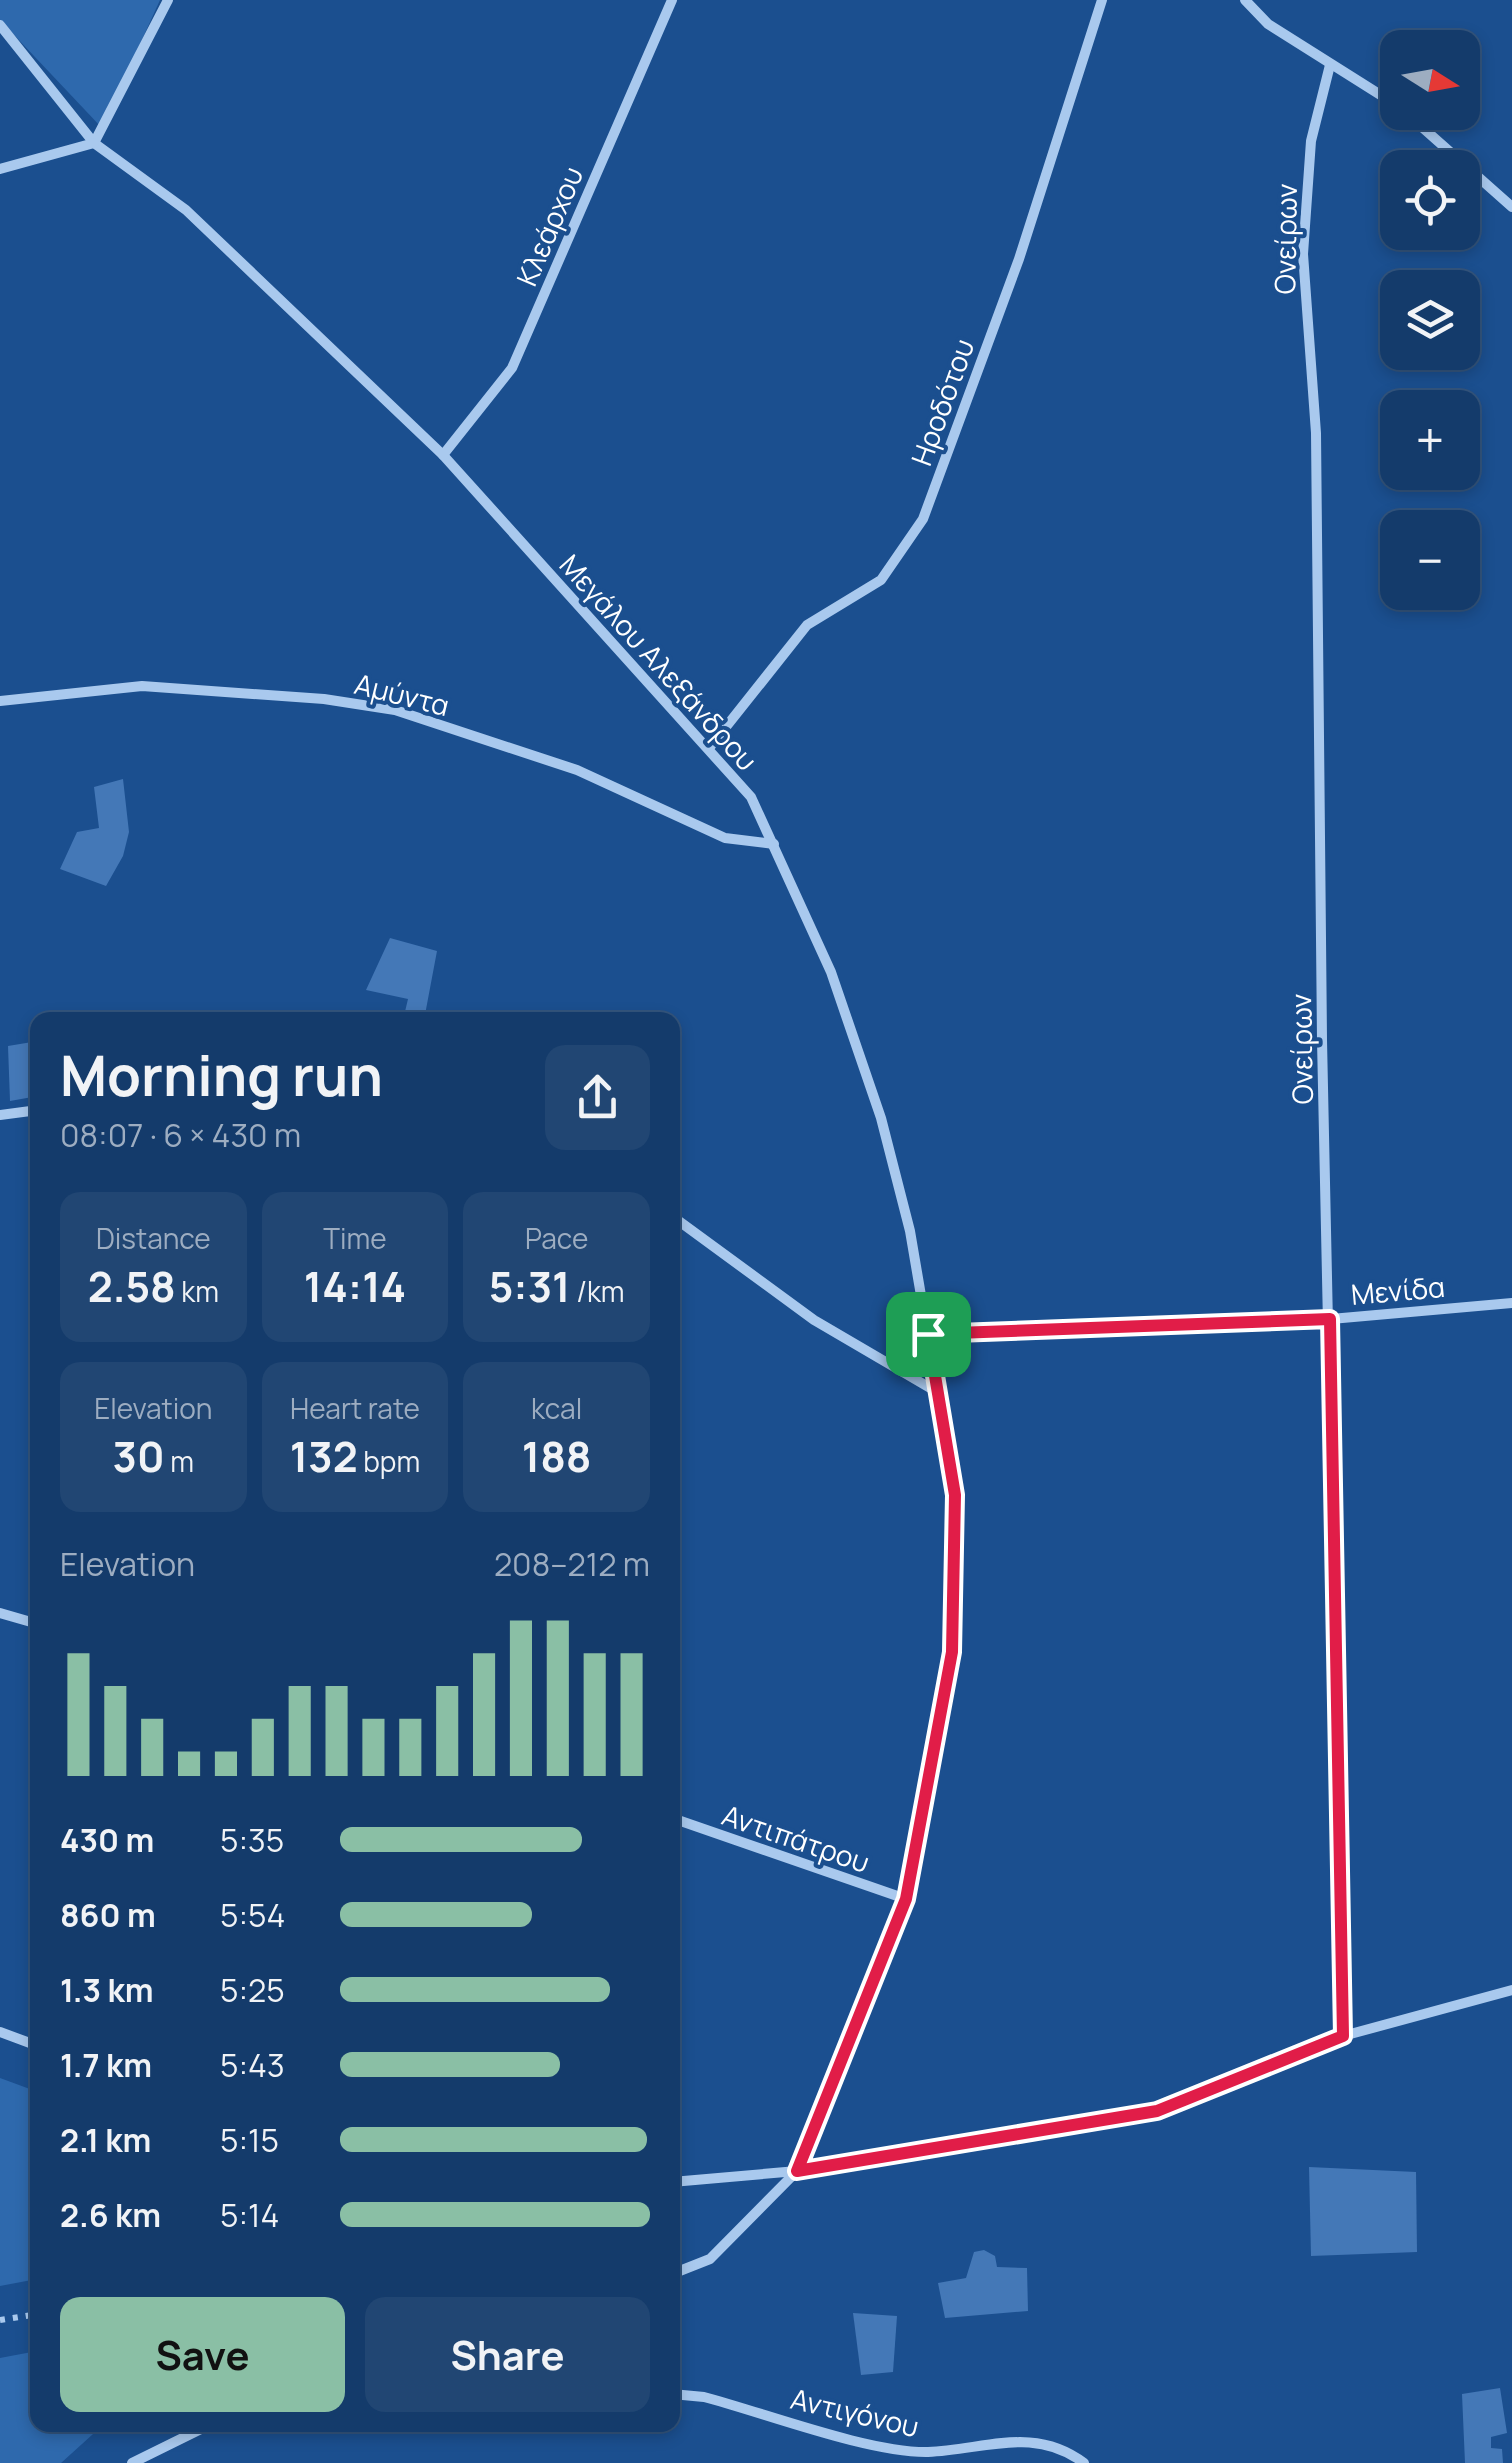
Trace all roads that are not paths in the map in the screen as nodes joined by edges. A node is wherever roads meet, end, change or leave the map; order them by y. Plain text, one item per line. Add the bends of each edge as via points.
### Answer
1 (168, 0) edge
2 (672, 0) edge
3 (1102, 0) edge
4 (1245, 0) edge
5 (0, 24) edge
6 (1330, 64) junction
7 (1380, 95) edge
8 (1426, 130) edge
9 (94, 143) junction
10 (0, 169) edge
11 (1512, 207) edge
12 (444, 456) junction
13 (0, 702) edge
14 (710, 747) junction
15 (774, 844) junction
16 (30, 1111) edge
17 (0, 1115) edge
18 (680, 1222) edge
19 (1512, 1303) edge
20 (1330, 1319) junction
21 (928, 1334) junction
22 (937, 1392) junction
23 (0, 1614) edge
24 (30, 1622) edge
25 (680, 1821) edge
26 (906, 1899) junction
27 (1512, 1990) edge
28 (0, 2032) edge
29 (1343, 2036) junction
30 (30, 2043) edge
31 (797, 2171) junction
32 (680, 2181) edge
33 (680, 2271) edge
34 (680, 2395) edge
35 (196, 2432) edge
36 (132, 2463) edge
37 (1084, 2463) edge

1 - 9 street
2 - 12 street, Κλεάρχου via 512,368
3 - 14 street, Ηροδότου via 1019,259 923,519 881,580 806,625
4 - 6 street via 1268,24
5 - 9 street, Μεγάλου Αλεξάνδρου
6 - 7 street
6 - 20 street, Ονείρων via 1311,141 1303,254 1316,433
8 - 11 street
9 - 10 street
9 - 12 street, Μεγάλου Αλεξάνδρου via 186,210
12 - 14 street, Μεγάλου Αλεξάνδρου
13 - 15 street, Αμύντα via 142,686 395,710 577,770 725,838
14 - 15 street, Μεγάλου Αλεξάνδρου via 750,797
15 - 21 street, Μεγάλου Αλεξάνδρου via 831,972 882,1118
16 - 17 street
18 - 22 street via 814,1320
19 - 20 street, Μενίδα
20 - 21 street, Μενίδα
20 - 29 street, Ονείρων
21 - 22 street, Μεγάλου Αλεξάνδρου
22 - 26 street, Μεγάλου Αλεξάνδρου via 955,1495 952,1652
23 - 24 street
25 - 26 street, Αντιπάτρου
26 - 31 street, Μεγάλου Αλεξάνδρου
27 - 29 street
28 - 30 street
29 - 31 street via 1157,2111
31 - 32 street
31 - 33 street, Μεγάλου Αλεξάνδρου via 710,2260
34 - 37 street, Αντιγόνου via 904,2450 1020,2440 1052,2445
35 - 36 street

